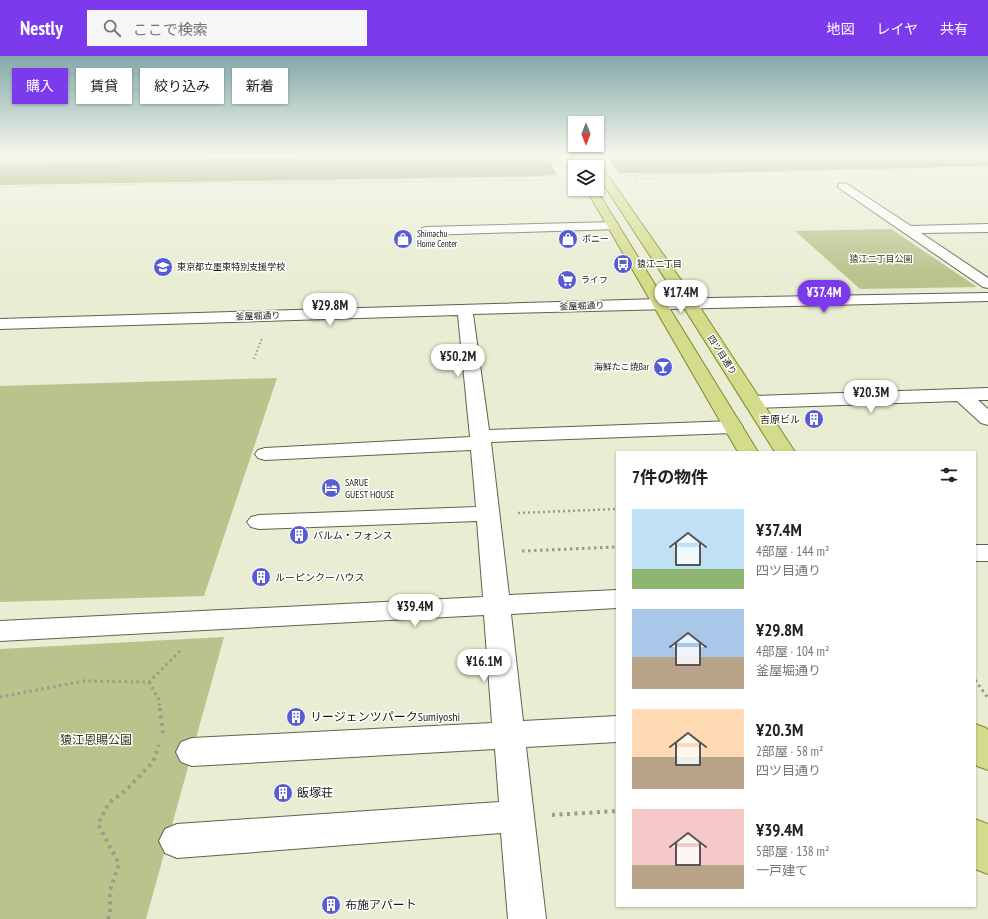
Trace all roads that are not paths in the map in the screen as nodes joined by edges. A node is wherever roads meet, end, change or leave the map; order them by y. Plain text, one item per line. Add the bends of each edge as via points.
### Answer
1 (616, 195) edge
2 (857, 195) edge
3 (595, 196) edge
4 (613, 226) junction
5 (988, 228) edge
6 (426, 230) dead end
7 (909, 230) junction
8 (988, 284) edge
9 (988, 297) edge
10 (689, 303) junction
11 (659, 304) junction
12 (465, 310) junction
13 (0, 324) edge
14 (988, 394) edge
15 (962, 395) junction
16 (753, 402) junction
17 (988, 419) edge
18 (733, 427) junction
19 (480, 440) junction
20 (747, 451) edge
21 (784, 451) edge
22 (265, 454) dead end
23 (487, 514) junction
24 (259, 522) dead end
25 (988, 553) edge
26 (976, 554) edge
27 (616, 598) edge
28 (496, 605) junction
29 (0, 630) edge
30 (988, 728) edge
31 (616, 729) edge
32 (976, 729) edge
33 (510, 735) junction
34 (976, 738) edge
35 (192, 752) dead end
36 (988, 756) edge
37 (518, 816) junction
38 (976, 837) edge
39 (177, 841) dead end
40 (988, 857) edge
41 (527, 919) edge

1 - 10 main road, 四ツ目通り
2 - 7 street
3 - 4 main road
4 - 6 street
4 - 11 main road
5 - 7 street
7 - 8 street
9 - 10 street, 釜屋堀通り
10 - 11 street, 釜屋堀通り
10 - 16 main road, 四ツ目通り
11 - 12 street, 釜屋堀通り
11 - 18 main road
12 - 13 street, 釜屋堀通り
12 - 19 street
14 - 15 street
15 - 16 street
15 - 17 street
16 - 21 main road, 四ツ目通り
18 - 19 street
18 - 20 main road
19 - 22 street
19 - 23 street
23 - 24 street
23 - 28 street
25 - 26 street
27 - 28 street
28 - 29 street
28 - 33 street
30 - 32 street
31 - 33 street
33 - 35 street
33 - 37 street
34 - 36 main road
37 - 39 street
37 - 41 street
38 - 40 main road

